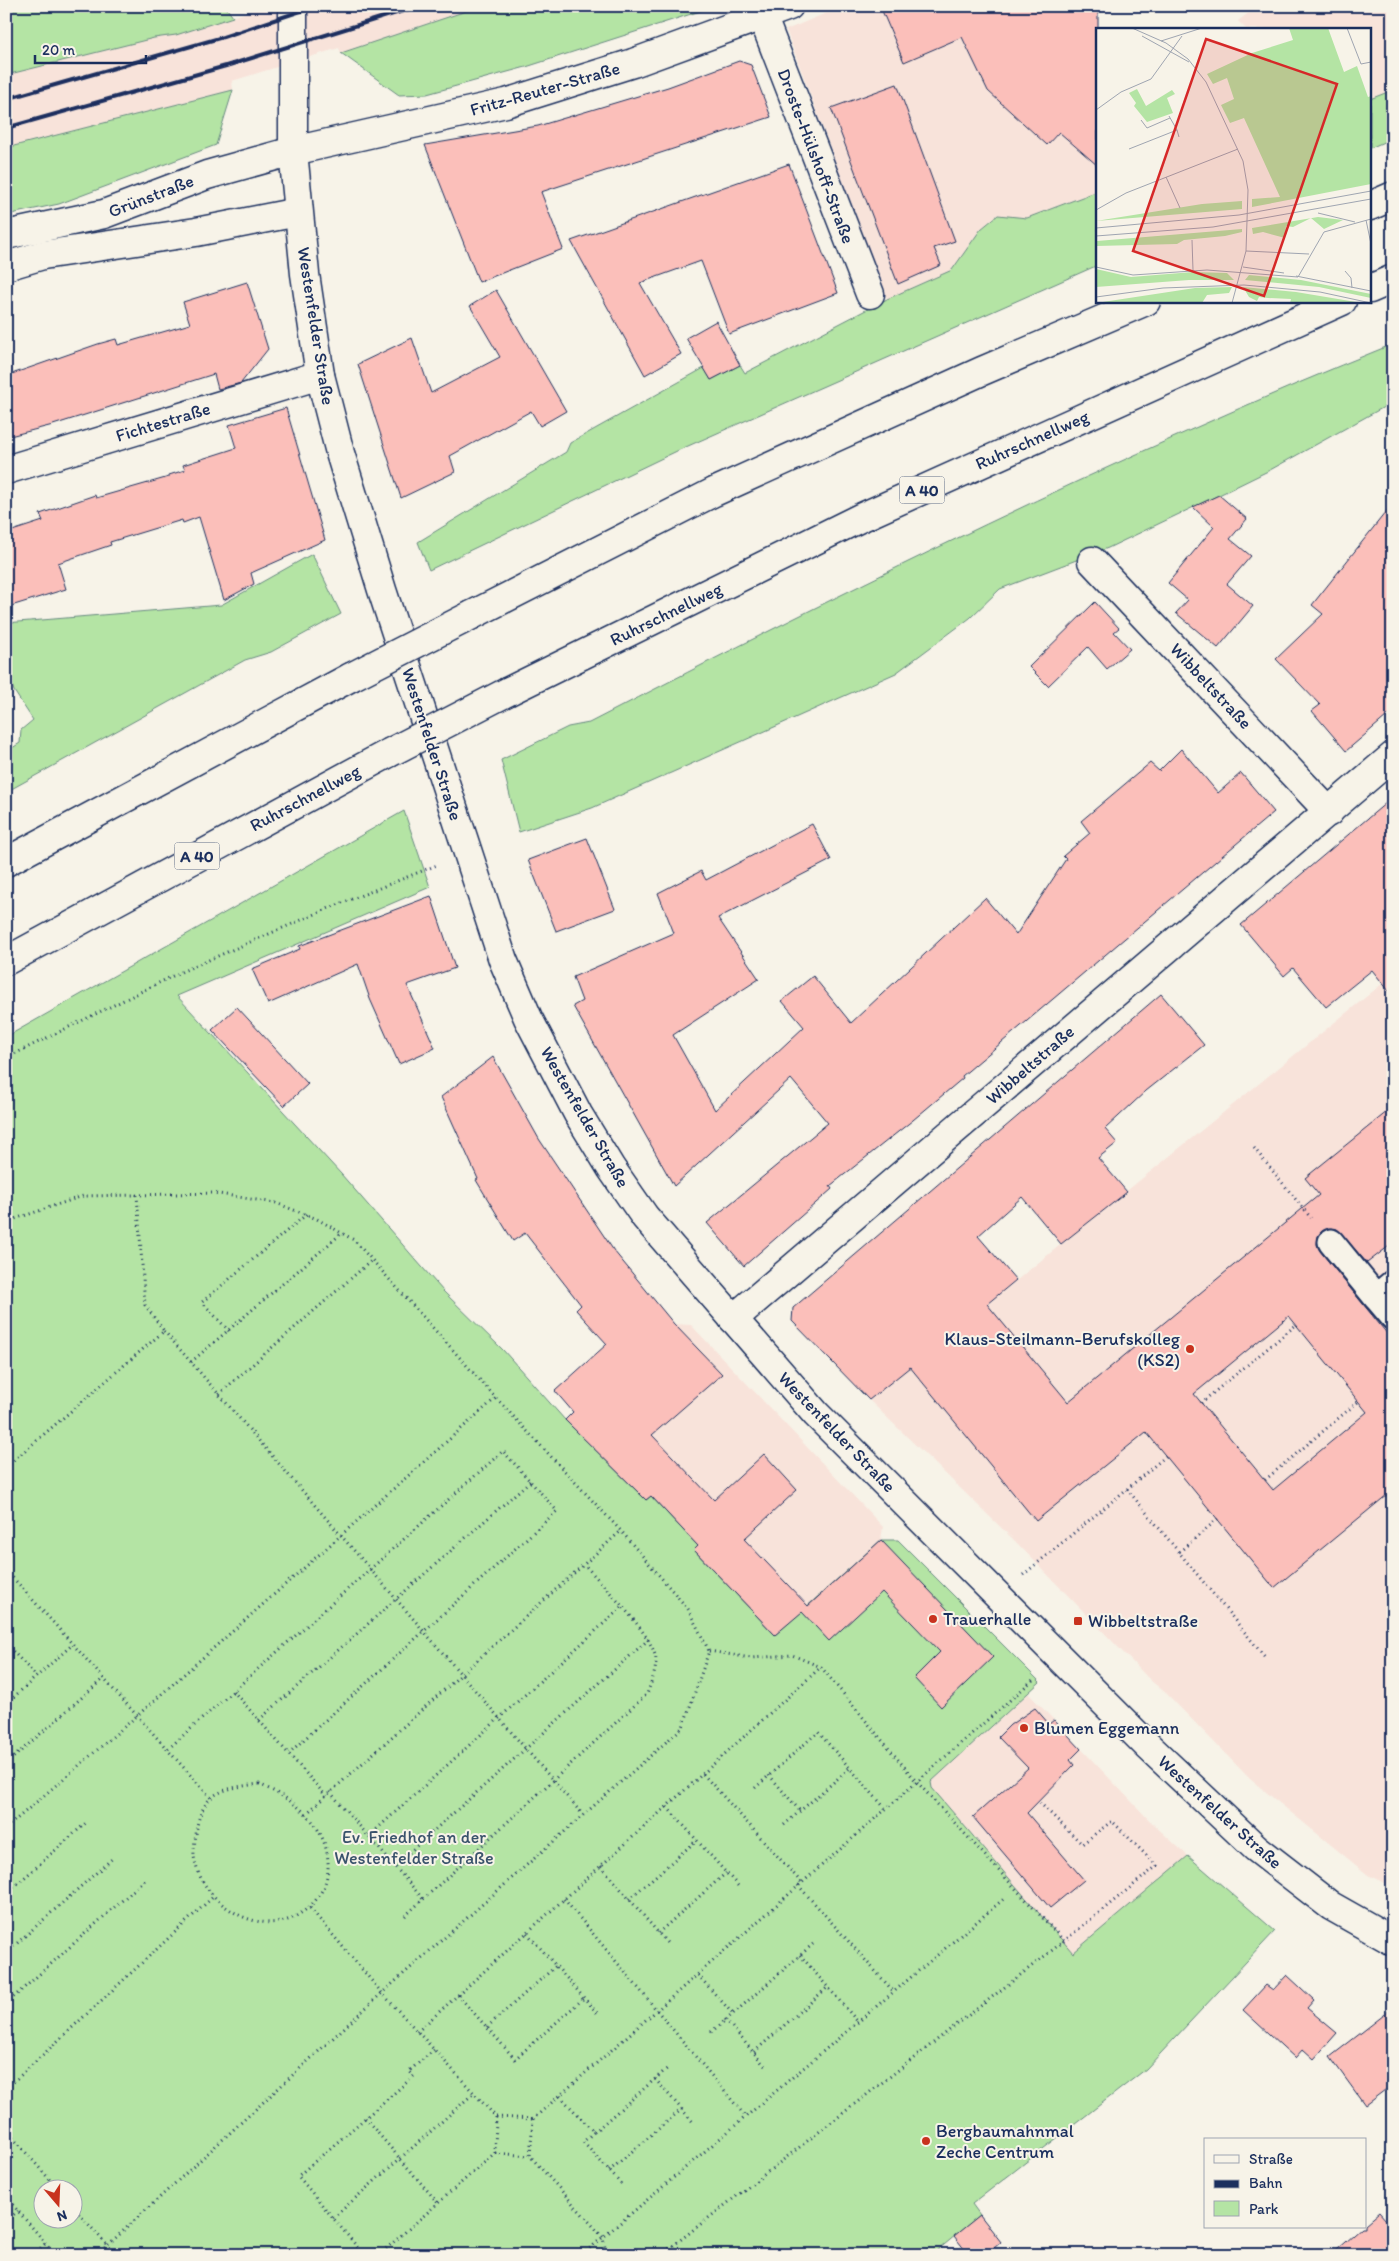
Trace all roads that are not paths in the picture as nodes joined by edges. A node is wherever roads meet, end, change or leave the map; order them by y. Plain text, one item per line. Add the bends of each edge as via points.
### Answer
1 (293, 6) edge
2 (789, 6) edge
3 (762, 18) junction
4 (294, 150) junction
5 (1393, 196) edge
6 (1372, 205) edge
7 (298, 212) junction
8 (6, 235) edge
9 (6, 266) edge
10 (1393, 279) edge
11 (1372, 288) edge
12 (870, 294) dead end
13 (1144, 302) edge
14 (1340, 302) edge
15 (320, 375) junction
16 (6, 470) edge
17 (1092, 561) dead end
18 (1393, 756) edge
19 (1329, 812) junction
20 (6, 862) edge
21 (6, 961) edge
22 (1331, 1242) dead end
23 (1384, 1290) edge
24 (1393, 1316) edge
25 (733, 1319) junction
26 (1393, 1940) edge

1 - 4 main road, Westenfelder Straße
2 - 3 main road, Fritz-Reuter-Straße
3 - 4 main road, Fritz-Reuter-Straße via 633,64 506,103
3 - 12 main road, Droste-Hülshoff-Straße
4 - 7 main road, Westenfelder Straße
4 - 8 main road, Grünstraße via 207,175 104,214
5 - 6 main road
7 - 9 main road, Grünstraße via 196,232 44,255
7 - 15 main road, Westenfelder Straße
10 - 11 main road
13 - 20 main road, bridge via 973,374 714,492 351,677
14 - 21 main road, Ruhrschnellweg / A 40, bridge via 860,518 389,753
15 - 16 main road, Fichtestraße
15 - 25 main road, Westenfelder Straße via 382,590 507,968 528,1018 578,1114 611,1168 645,1217
17 - 19 main road, Wibbeltstraße
18 - 19 main road, Wibbeltstraße
19 - 25 main road, Wibbeltstraße
22 - 23 street
23 - 24 street
25 - 26 main road, Westenfelder Straße via 816,1414 1149,1747 1256,1848 1331,1906

